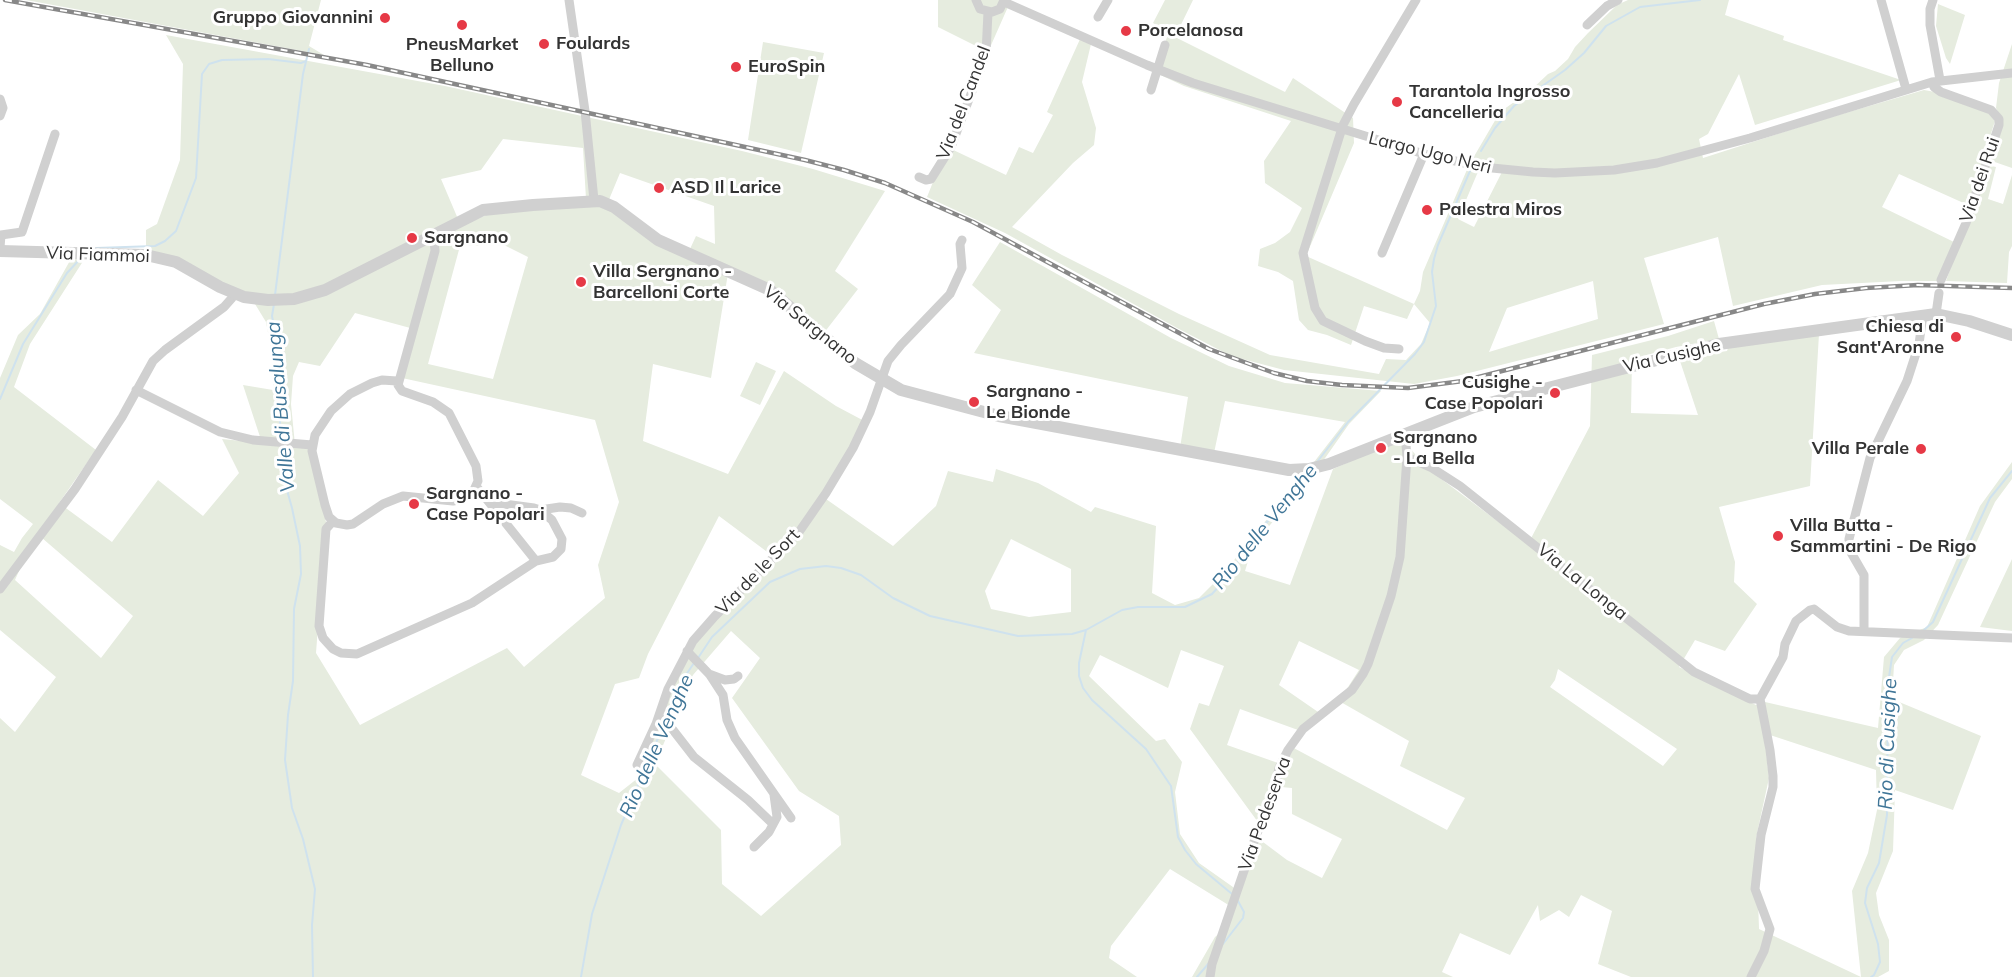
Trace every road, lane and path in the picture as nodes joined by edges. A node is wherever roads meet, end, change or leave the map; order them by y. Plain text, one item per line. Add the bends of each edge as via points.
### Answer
1 (569, 0) edge
2 (976, 0) edge
3 (1108, 0) edge
4 (1416, 0) edge
5 (1618, 0) edge
6 (1881, 0) edge
7 (1933, 0) edge
8 (1004, 1) edge
9 (988, 12) junction
10 (1098, 17) dead end
11 (1587, 24) dead end
12 (1165, 45) dead end
13 (1157, 69) junction
14 (2012, 73) edge
15 (1936, 81) junction
16 (1906, 89) junction
17 (1151, 90) dead end
18 (0, 99) edge
19 (0, 116) edge
20 (1342, 130) junction
21 (55, 134) dead end
22 (1424, 154) junction
23 (919, 177) dead end
24 (594, 200) junction
25 (431, 237) junction
26 (962, 240) dead end
27 (0, 250) edge
28 (1382, 253) dead end
29 (1941, 280) dead end
30 (1939, 293) dead end
31 (233, 294) junction
32 (1930, 315) junction
33 (2012, 335) edge
34 (1399, 349) dead end
35 (880, 379) junction
36 (397, 381) junction
37 (136, 390) junction
38 (1405, 433) junction
39 (312, 445) junction
40 (1407, 457) junction
41 (1342, 460) joint
42 (476, 486) junction
43 (489, 502) junction
44 (540, 510) junction
45 (582, 513) dead end
46 (333, 521) junction
47 (536, 561) junction
48 (0, 589) edge
49 (1864, 632) junction
50 (2012, 638) edge
51 (690, 654) junction
52 (709, 674) junction
53 (738, 675) dead end
54 (1760, 699) junction
55 (660, 718) junction
56 (637, 765) dead end
57 (774, 792) junction
58 (791, 818) dead end
59 (773, 824) junction
60 (754, 847) dead end
61 (1210, 977) edge
62 (1751, 977) edge

1 - 24 street
2 - 9 street via 980,9
3 - 10 street
4 - 20 street
5 - 11 street
6 - 16 street
7 - 15 street via 1929,19
8 - 9 street via 1000,9
8 - 13 street, Largo Ugo Neri
9 - 23 street, Via del Candel via 986,54 951,147 931,179
12 - 13 street
13 - 17 street
13 - 20 street, Largo Ugo Neri
14 - 15 street, Largo Ugo Neri
15 - 16 street, Largo Ugo Neri
15 - 29 street, Via dei Rui via 1934,87 1941,92 1991,110 1999,119 1966,223
16 - 22 street, Largo Ugo Neri via 1750,138 1637,167 1533,172 1482,168
18 - 19 street
20 - 22 street, Largo Ugo Neri
20 - 34 street via 1303,254 1315,308 1330,326 1384,348
21 - 27 street, Via Fiammoi via 22,232 1,235
22 - 28 street
24 - 25 street, Via Sargnano via 494,208
24 - 35 street, Via Sargnano via 614,207 658,240 770,290 855,363
25 - 31 street, Via Sargnano via 325,290 294,299 255,300
25 - 36 street via 435,251
26 - 35 street, Via de le Sort via 962,268 954,289 894,352
27 - 31 street, Via Fiammoi via 136,254 167,259
30 - 32 street
31 - 37 street via 224,307 153,361
32 - 33 street, Via Cusighe via 1969,321
32 - 38 street, Via Cusighe via 1687,351 1474,407
32 - 49 street via 1907,381 1868,462 1849,539 1863,575
35 - 41 street, Via Sargnano via 912,393 999,416 1289,470
35 - 51 street, Via de le Sort via 853,448 826,493 799,532 702,629
36 - 39 street via 382,380 350,393 321,423
36 - 42 street via 402,391 433,402 449,413 478,471
37 - 39 street via 220,432 253,440
37 - 48 street via 75,489
38 - 40 street, Via Pedeserva
38 - 41 street, Via Cusighe
39 - 46 street via 324,505
40 - 54 street, Via La Longa via 1460,486 1694,672 1742,696
40 - 61 street, Via Pedeserva via 1400,557 1368,664 1352,690 1303,729 1290,746 1279,768 1271,806 1258,830
42 - 43 street
42 - 46 street via 459,501 403,496 353,524
43 - 44 street
43 - 47 street
44 - 45 street via 560,507
44 - 47 street via 557,526 562,544 558,554
46 - 47 street via 326,529 319,626 327,644 341,653 363,652 464,606
49 - 50 street
49 - 54 street via 1841,629 1818,610 1810,610 1794,624 1784,657
51 - 52 street
51 - 55 street, Via de le Sort via 668,689
52 - 53 street via 725,680 734,680
52 - 57 street via 723,695 735,738
54 - 62 street via 1773,787 1761,836 1755,889 1770,929
55 - 56 street, Via de le Sort
55 - 59 street via 694,757
57 - 58 street
57 - 59 street via 777,817
59 - 60 street

